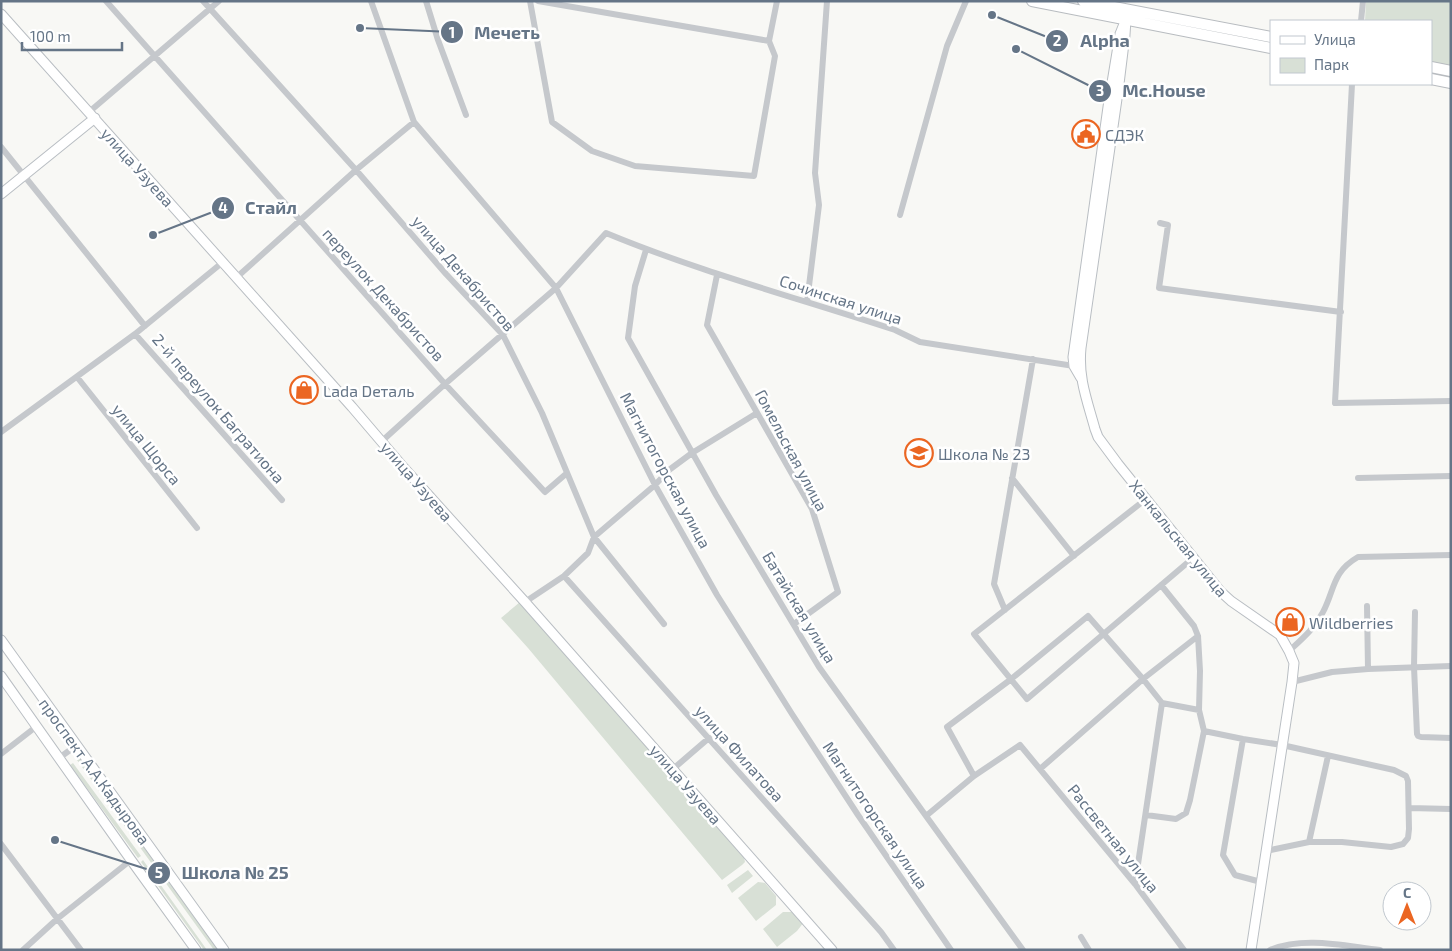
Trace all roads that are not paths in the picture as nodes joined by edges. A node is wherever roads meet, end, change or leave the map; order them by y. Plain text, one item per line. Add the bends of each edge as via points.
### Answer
1 (106, 1) edge
2 (203, 1) edge
3 (219, 1) edge
4 (371, 1) edge
5 (426, 1) edge
6 (530, 1) edge
7 (538, 1) edge
8 (777, 1) edge
9 (826, 1) edge
10 (966, 1) edge
11 (1032, 1) edge
12 (1083, 1) edge
13 (1363, 1) edge
14 (210, 9) junction
15 (1127, 10) edge
16 (1, 14) edge
17 (1361, 20) edge
18 (1270, 37) edge
19 (769, 41) junction
20 (1270, 48) edge
21 (155, 56) junction
22 (1432, 67) edge
23 (1451, 71) edge
24 (1432, 79) edge
25 (1451, 83) edge
26 (1352, 85) edge
27 (92, 115) junction
28 (466, 115) dead end
29 (414, 122) junction
30 (1, 147) edge
31 (356, 170) junction
32 (24, 175) junction
33 (1, 194) edge
34 (900, 215) dead end
35 (300, 220) junction
36 (1160, 223) dead end
37 (646, 250) junction
38 (223, 262) junction
39 (717, 275) junction
40 (237, 278) junction
41 (556, 288) junction
42 (807, 302) junction
43 (1341, 312) junction
44 (145, 326) junction
45 (135, 334) junction
46 (503, 335) junction
47 (1033, 359) junction
48 (1074, 366) junction
49 (77, 377) junction
50 (1081, 378) junction
51 (445, 384) junction
52 (1451, 401) edge
53 (757, 413) junction
54 (1, 432) edge
55 (382, 441) junction
56 (692, 452) junction
57 (567, 473) junction
58 (1451, 476) edge
59 (1012, 478) junction
60 (1358, 478) dead end
61 (656, 485) junction
62 (1146, 499) junction
63 (282, 500) dead end
64 (197, 528) dead end
65 (594, 537) junction
66 (1451, 555) edge
67 (1074, 556) junction
68 (1193, 558) junction
69 (564, 576) junction
70 (1161, 585) junction
71 (526, 602) junction
72 (1368, 606) dead end
73 (1005, 610) junction
74 (1416, 612) dead end
75 (664, 624) dead end
76 (794, 624) junction
77 (1104, 634) junction
78 (1198, 636) junction
79 (1, 640) edge
80 (1289, 651) junction
81 (1451, 666) edge
82 (1414, 667) junction
83 (1368, 669) junction
84 (1, 676) edge
85 (1143, 679) junction
86 (1010, 680) junction
87 (1292, 682) junction
88 (1162, 703) junction
89 (1199, 710) junction
90 (37, 726) junction
91 (1204, 731) junction
92 (709, 738) junction
93 (1451, 738) edge
94 (1243, 739) junction
95 (77, 745) junction
96 (1282, 745) junction
97 (1, 754) edge
98 (1328, 756) junction
99 (59, 758) junction
100 (673, 769) junction
101 (1040, 769) junction
102 (974, 776) junction
103 (1409, 808) junction
104 (1451, 809) edge
105 (1146, 815) junction
106 (926, 816) junction
107 (1309, 842) junction
108 (1, 844) edge
109 (1266, 851) junction
110 (131, 860) junction
111 (1261, 882) junction
112 (1135, 884) junction
113 (57, 919) junction
114 (1081, 937) dead end
115 (23, 950) edge
116 (81, 950) edge
117 (196, 950) edge
118 (224, 950) edge
119 (832, 950) edge
120 (894, 950) edge
121 (951, 950) edge
122 (1023, 950) edge
123 (1090, 950) edge
124 (1184, 950) edge
125 (1251, 950) edge
126 (1270, 950) edge
127 (1380, 950) edge

1 - 21 street, переулок Декабристов
2 - 14 street, улица Декабристов
3 - 14 street
4 - 29 street, Магнитогорская улица
5 - 28 street
6 - 19 street via 552,122 592,151 635,166 754,176 775,56
7 - 19 street
8 - 19 street
9 - 42 street via 815,173 819,205
10 - 34 street via 947,46
11 - 15 main road
12 - 15 main road
13 - 17 street
14 - 21 street
14 - 31 street, улица Декабристов
15 - 18 main road
15 - 20 main road
15 - 48 street via 1108,107 1079,307
15 - 50 street, Ханкальская улица via 1080,363
16 - 27 street, улица Узуева
21 - 27 street
21 - 35 street, переулок Декабристов
22 - 23 main road
24 - 25 main road
26 - 43 street
27 - 32 street
27 - 38 street, улица Узуева
29 - 31 street
29 - 41 street, Магнитогорская улица
30 - 32 street
31 - 35 street
31 - 46 street, улица Декабристов
32 - 33 street
32 - 44 street
35 - 40 street
35 - 51 street, переулок Декабристов
36 - 43 street via 1168,225 1159,288
37 - 39 street, Сочинская улица
37 - 41 street, Сочинская улица via 606,233
37 - 56 street, Батайская улица via 635,286 628,338
38 - 40 street, улица Узуева
38 - 44 street
39 - 42 street, Сочинская улица
39 - 53 street, Гомельская улица via 707,325
40 - 55 street, улица Узуева
41 - 46 street
41 - 61 street, Магнитогорская улица
42 - 47 street, Сочинская улица via 895,330 920,342
43 - 52 street via 1335,403
44 - 45 street
45 - 49 street
45 - 63 street, 2-й переулок Багратиона
46 - 51 street
46 - 57 street, улица Декабристов via 542,413
47 - 48 street, Сочинская улица
47 - 59 street
48 - 50 street, Ханкальская улица
49 - 54 street
49 - 64 street, улица Щорса
50 - 62 street, Ханкальская улица via 1098,437
51 - 55 street
51 - 57 street, переулок Декабристов via 545,492
53 - 56 street
53 - 76 street, Гомельская улица via 812,509 838,592
55 - 71 street, улица Узуева
56 - 61 street
56 - 76 street, Батайская улица
57 - 65 street, улица Декабристов
58 - 60 street
59 - 67 street
59 - 73 street via 994,584
61 - 65 street
61 - 121 street, Магнитогорская улица via 717,595 792,714
62 - 67 street
62 - 68 street, Ханкальская улица
65 - 69 street via 588,553
65 - 75 street, улица Декабристов
66 - 80 street via 1358,557 1348,563 1338,576 1312,630
67 - 73 street
68 - 70 street
68 - 80 street, Ханкальская улица via 1230,601 1280,635
69 - 71 street
69 - 92 street, улица Филатова
70 - 77 street
70 - 78 street via 1194,626
71 - 100 street, улица Узуева
72 - 83 street
73 - 86 street via 974,634
74 - 82 street
76 - 106 street, Батайская улица via 819,667
77 - 85 street
77 - 86 street via 1088,616
77 - 86 street via 1026,699
78 - 85 street
78 - 89 street
79 - 95 street, проспект А.А.Кадырова
80 - 87 street, Ханкальская улица via 1294,663
81 - 82 street
82 - 83 street
82 - 93 street via 1418,736
83 - 87 street via 1332,672
84 - 90 street, проспект А.А.Кадырова
85 - 88 street
85 - 101 street
86 - 102 street via 947,727
87 - 96 street, Ханкальская улица
88 - 89 street
88 - 105 street
89 - 91 street
90 - 97 street
90 - 99 street, проспект А.А.Кадырова
91 - 94 street
91 - 105 street via 1186,813 1176,819
92 - 100 street
92 - 120 street, улица Филатова
94 - 96 street
94 - 111 street via 1223,855 1236,875
95 - 99 street
95 - 118 street, проспект А.А.Кадырова
96 - 98 street
96 - 109 street, Ханкальская улица
98 - 103 street via 1406,776
98 - 107 street
99 - 110 street, проспект А.А.Кадырова
100 - 119 street, улица Узуева
101 - 102 street, Рассветная улица via 1020,745
101 - 112 street, Рассветная улица
102 - 106 street
103 - 104 street
103 - 107 street via 1408,838 1403,844 1391,847
105 - 112 street
106 - 122 street, Батайская улица
107 - 109 street
108 - 113 street
109 - 111 street, Ханкальская улица
110 - 113 street
110 - 117 street, проспект А.А.Кадырова
111 - 125 street, Ханкальская улица
112 - 124 street, Рассветная улица
113 - 115 street
113 - 116 street
114 - 123 street
126 - 127 street via 1304,942

